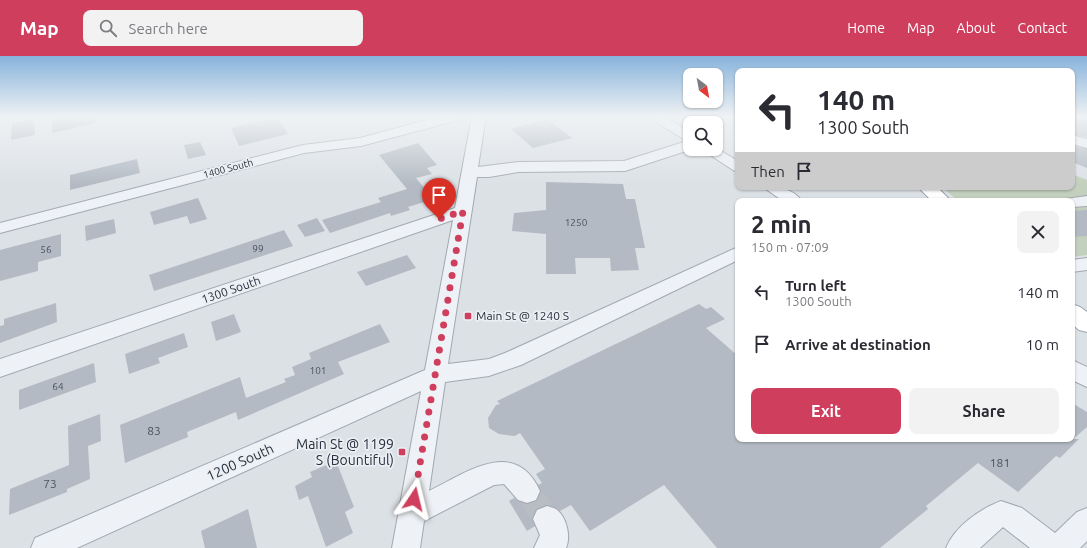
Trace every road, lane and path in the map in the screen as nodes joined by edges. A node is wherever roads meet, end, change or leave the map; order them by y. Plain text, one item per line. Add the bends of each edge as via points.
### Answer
1 (372, 139) edge
2 (475, 139) edge
3 (1075, 140) edge
4 (1087, 144) edge
5 (683, 147) edge
6 (720, 156) edge
7 (735, 165) edge
8 (470, 172) junction
9 (776, 190) edge
10 (930, 190) edge
11 (789, 198) edge
12 (939, 198) edge
13 (1087, 201) edge
14 (1075, 202) edge
15 (463, 211) junction
16 (0, 228) edge
17 (735, 254) edge
18 (1075, 314) edge
19 (1087, 324) edge
20 (0, 368) edge
21 (1075, 371) edge
22 (435, 375) junction
23 (1087, 378) edge
24 (528, 491) tunnel mouth
25 (411, 514) junction
26 (547, 519) tunnel mouth
27 (1087, 521) edge
28 (46, 548) edge
29 (406, 548) edge
30 (548, 548) edge
31 (960, 548) edge
32 (1051, 548) edge
33 (1060, 548) edge

1 - 16 street, 1400 South via 299,150
2 - 8 street
3 - 4 street
5 - 8 street via 625,166 518,167
6 - 7 street
8 - 15 street
9 - 11 street
10 - 12 main road
13 - 14 street
15 - 20 street, 1300 South
15 - 22 street
17 - 22 street, 1200 South via 513,359 490,367
18 - 19 main road
21 - 23 street
22 - 25 street
22 - 28 street, 1200 South
24 - 25 street via 515,476 498,471
25 - 29 street
26 - 30 street via 554,531 555,540
27 - 33 street
31 - 32 street via 996,516 1004,514 1014,518

